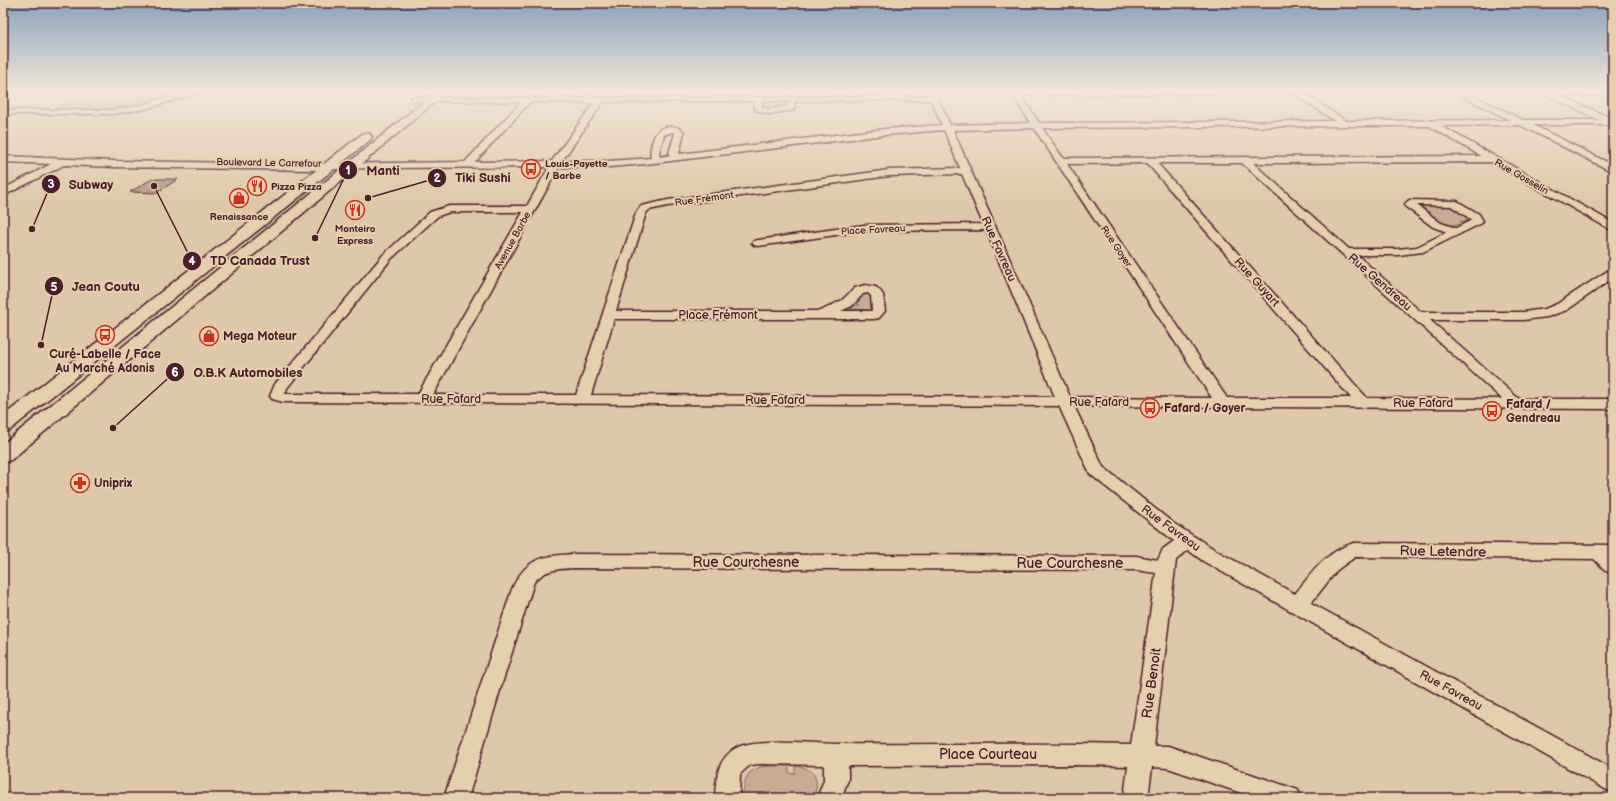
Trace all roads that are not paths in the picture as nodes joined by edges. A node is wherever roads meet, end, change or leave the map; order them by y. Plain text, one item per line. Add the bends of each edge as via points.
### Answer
1 (398, 127) edge
2 (502, 127) edge
3 (582, 127) edge
4 (975, 127) edge
5 (1038, 127) edge
6 (1438, 127) edge
7 (1532, 127) edge
8 (947, 128) junction
9 (374, 131) dead end
10 (3, 154) edge
11 (676, 158) junction
12 (3, 159) edge
13 (1493, 159) junction
14 (67, 160) junction
15 (656, 160) junction
16 (1244, 160) junction
17 (1060, 161) junction
18 (1150, 161) junction
19 (468, 164) junction
20 (331, 165) junction
21 (353, 165) junction
22 (556, 165) junction
23 (1613, 169) edge
24 (965, 171) junction
25 (3, 193) edge
26 (530, 209) junction
27 (989, 226) junction
28 (1613, 228) edge
29 (1456, 232) junction
30 (758, 243) dead end
31 (1347, 252) junction
32 (1613, 273) edge
33 (144, 314) junction
34 (825, 314) dead end
35 (610, 315) junction
36 (1419, 316) junction
37 (159, 326) junction
38 (423, 399) junction
39 (582, 400) junction
40 (1065, 402) junction
41 (1222, 402) junction
42 (1363, 403) junction
43 (1516, 404) junction
44 (1613, 404) edge
45 (3, 426) edge
46 (3, 455) edge
47 (1187, 541) junction
48 (1606, 552) edge
49 (1613, 566) edge
50 (1166, 568) junction
51 (1298, 605) junction
52 (836, 755) junction
53 (1140, 756) junction
54 (1613, 781) edge
55 (456, 798) edge
56 (727, 798) edge
57 (830, 798) edge
58 (1136, 798) edge
59 (1289, 798) edge

1 - 21 main road
2 - 19 street
3 - 22 street, Avenue Barbe
4 - 8 street, Boulevard Le Carrefour
5 - 17 street, Rue Goyer
6 - 13 street, Rue Gosselin
7 - 23 street
8 - 11 street, Boulevard Le Carrefour via 868,134
8 - 24 street, Rue Favreau
9 - 20 main road
10 - 14 street, Boulevard Le Carrefour
11 - 15 street, Boulevard Le Carrefour
11 - 15 street via 674,153 680,132 668,130 660,134 654,154
12 - 14 street, Boulevard Le Carrefour
13 - 16 street
13 - 28 street, Rue Gosselin
14 - 20 street, Boulevard Le Carrefour via 126,164
14 - 25 street
15 - 22 street, Boulevard Le Carrefour via 620,164
16 - 18 street
16 - 31 street, Rue Gendreau
17 - 18 street
17 - 41 street, Rue Goyer
18 - 42 street, Rue Guyart
19 - 21 street, Boulevard Le Carrefour
19 - 22 street, Boulevard Le Carrefour
20 - 21 street, Boulevard Le Carrefour
20 - 33 main road
21 - 37 main road
22 - 26 street, Avenue Barbe
24 - 27 street, Rue Favreau
24 - 35 street, Rue Frémont via 888,173 647,207 641,213
26 - 38 street, Avenue Barbe
26 - 38 street, Rue Fafard via 449,209 434,214 387,258 276,394 283,398
27 - 30 street, Place Favreau via 864,228
27 - 40 street, Rue Favreau
29 - 29 street via 1475,224 1478,220 1453,203 1410,204 1434,223
29 - 31 street via 1427,247 1415,250
31 - 36 street, Rue Gendreau
32 - 36 street via 1562,307 1547,313 1523,316
33 - 37 main road
33 - 45 main road
34 - 35 street, Place Frémont
35 - 39 street, Rue Frémont
36 - 43 street, Rue Gendreau
37 - 46 main road
38 - 39 street, Rue Fafard
39 - 40 street, Rue Fafard
40 - 41 street, Rue Fafard
40 - 47 street, Rue Favreau via 1096,470
41 - 42 street, Rue Fafard
42 - 43 street, Rue Fafard
43 - 44 street, Rue Fafard
47 - 50 street via 1168,557
47 - 51 street, Rue Favreau
48 - 49 street
48 - 51 street, Rue Letendre via 1347,551 1337,557
50 - 53 street, Rue Benoit
50 - 55 street, Rue Courchesne via 1136,563 574,561 543,565 531,573 522,589
51 - 54 street, Rue Favreau
52 - 53 street, Place Courteau
52 - 56 street, Place Courteau via 760,753 745,756 731,767 728,774
52 - 57 street via 836,780
53 - 58 street, Rue Benoit
53 - 59 street, Place Courteau via 1168,757

